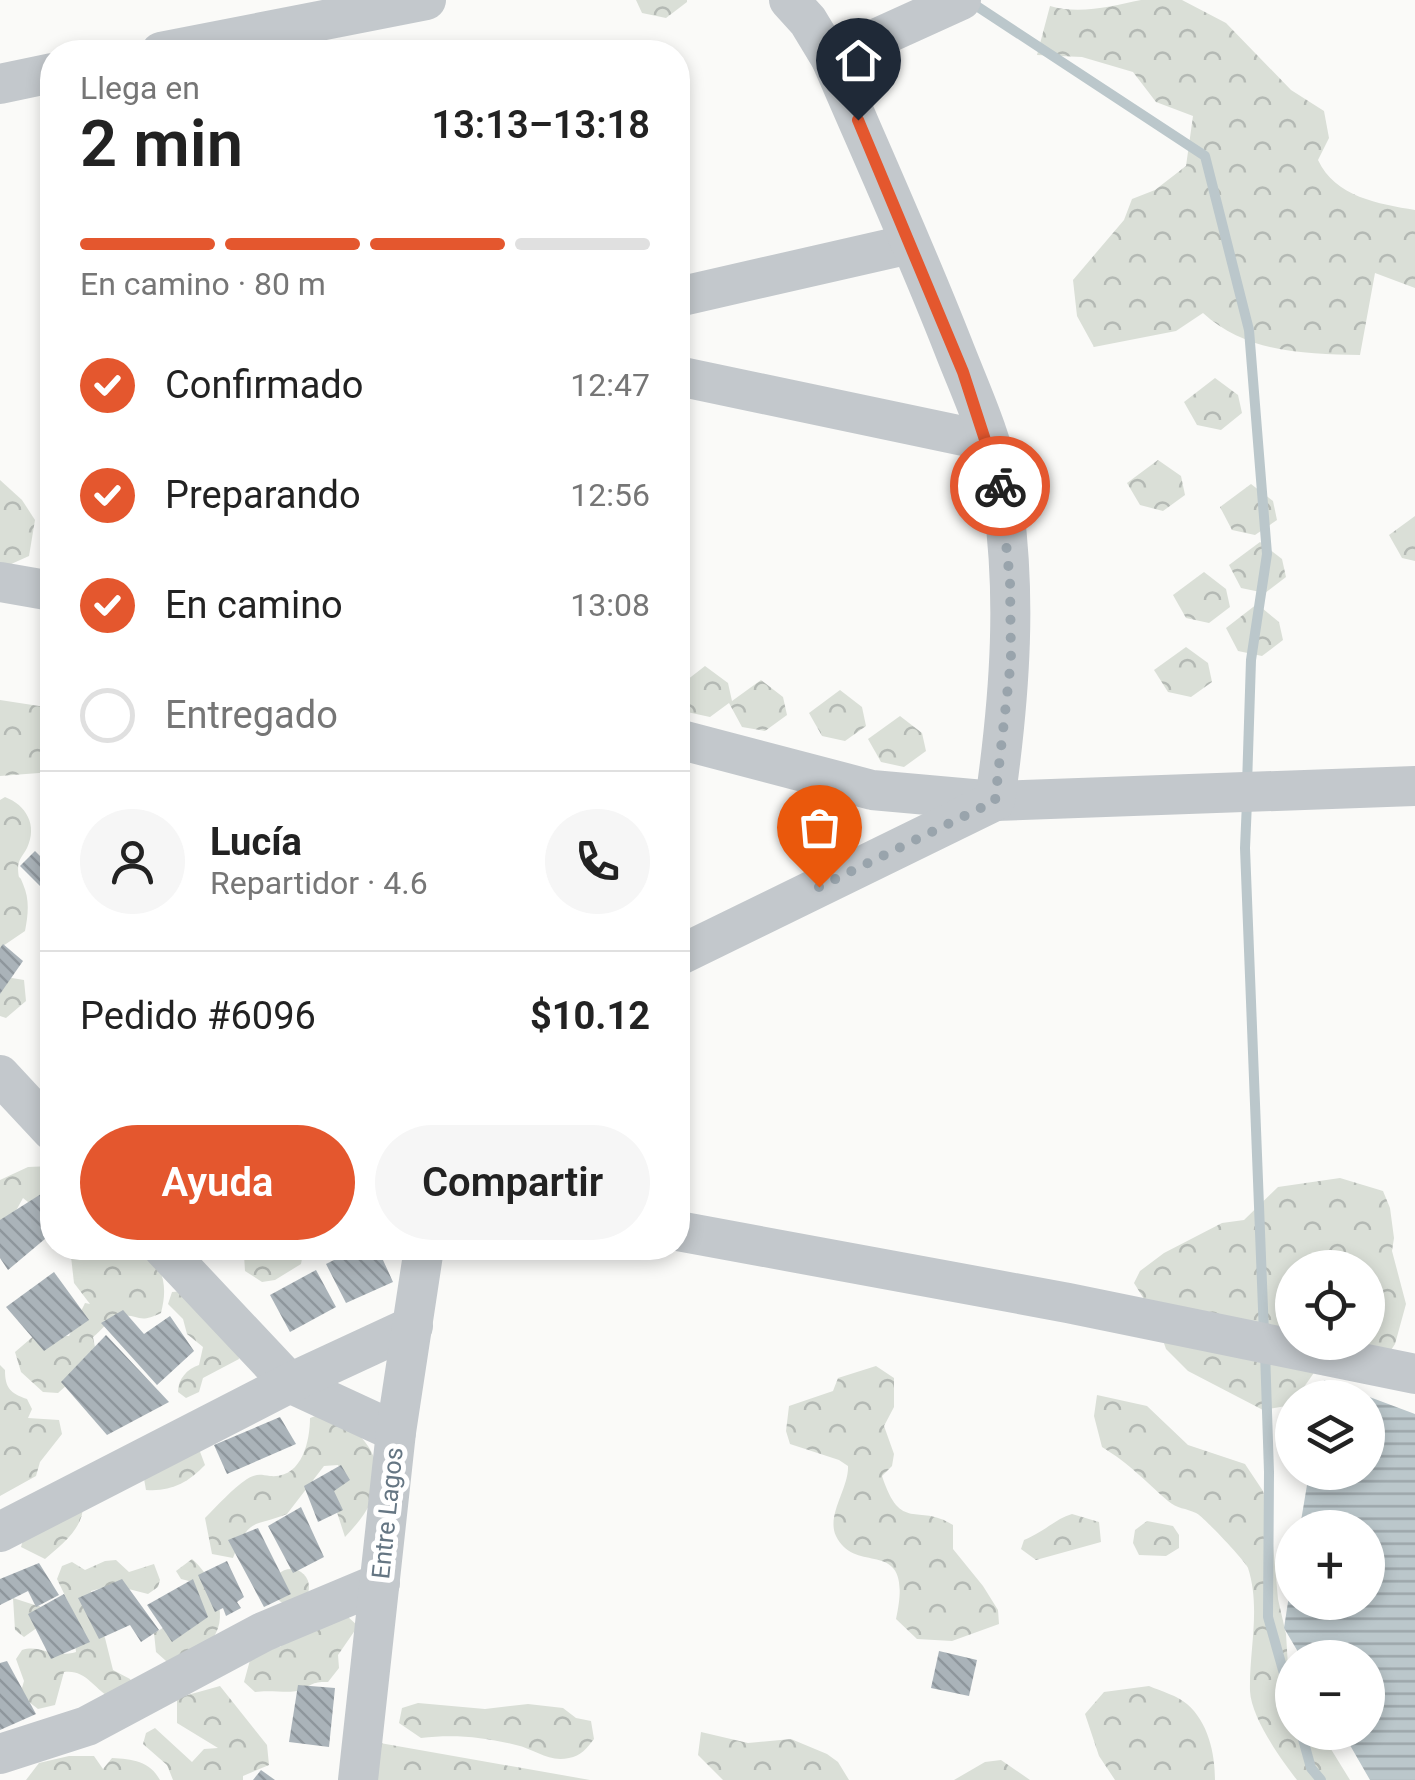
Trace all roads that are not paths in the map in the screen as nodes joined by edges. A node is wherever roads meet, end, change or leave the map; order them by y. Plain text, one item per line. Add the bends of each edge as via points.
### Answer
1 (426, 0) edge
2 (789, 0) edge
3 (955, 4) edge
4 (222, 40) edge
5 (831, 58) junction
6 (40, 76) edge
7 (0, 84) edge
8 (910, 244) junction
9 (690, 294) edge
10 (690, 379) edge
11 (987, 441) junction
12 (40, 580) edge
13 (0, 582) edge
14 (690, 742) edge
15 (1415, 786) edge
16 (995, 801) junction
17 (690, 950) edge
18 (0, 1075) edge
19 (40, 1118) edge
20 (690, 1232) edge
21 (174, 1260) edge
22 (422, 1260) edge
23 (413, 1326) junction
24 (1415, 1374) edge
25 (290, 1383) junction
26 (396, 1432) junction
27 (0, 1532) edge
28 (380, 1583) junction
29 (0, 1754) edge
30 (358, 1780) edge

1 - 4 street
2 - 5 street
3 - 5 street
5 - 8 street
6 - 7 street
8 - 9 street
8 - 11 street
10 - 11 street
11 - 16 street via 1000,480 1010,581 1011,660
12 - 13 street
14 - 16 street via 872,790
15 - 16 street
16 - 17 street
18 - 19 street
20 - 24 street
21 - 25 street
22 - 23 street, Entre Lagos
23 - 25 street
23 - 26 street, Entre Lagos
25 - 26 street
25 - 27 street
26 - 28 street, Entre Lagos
28 - 29 street via 263,1632 87,1726
28 - 30 street, Entre Lagos

